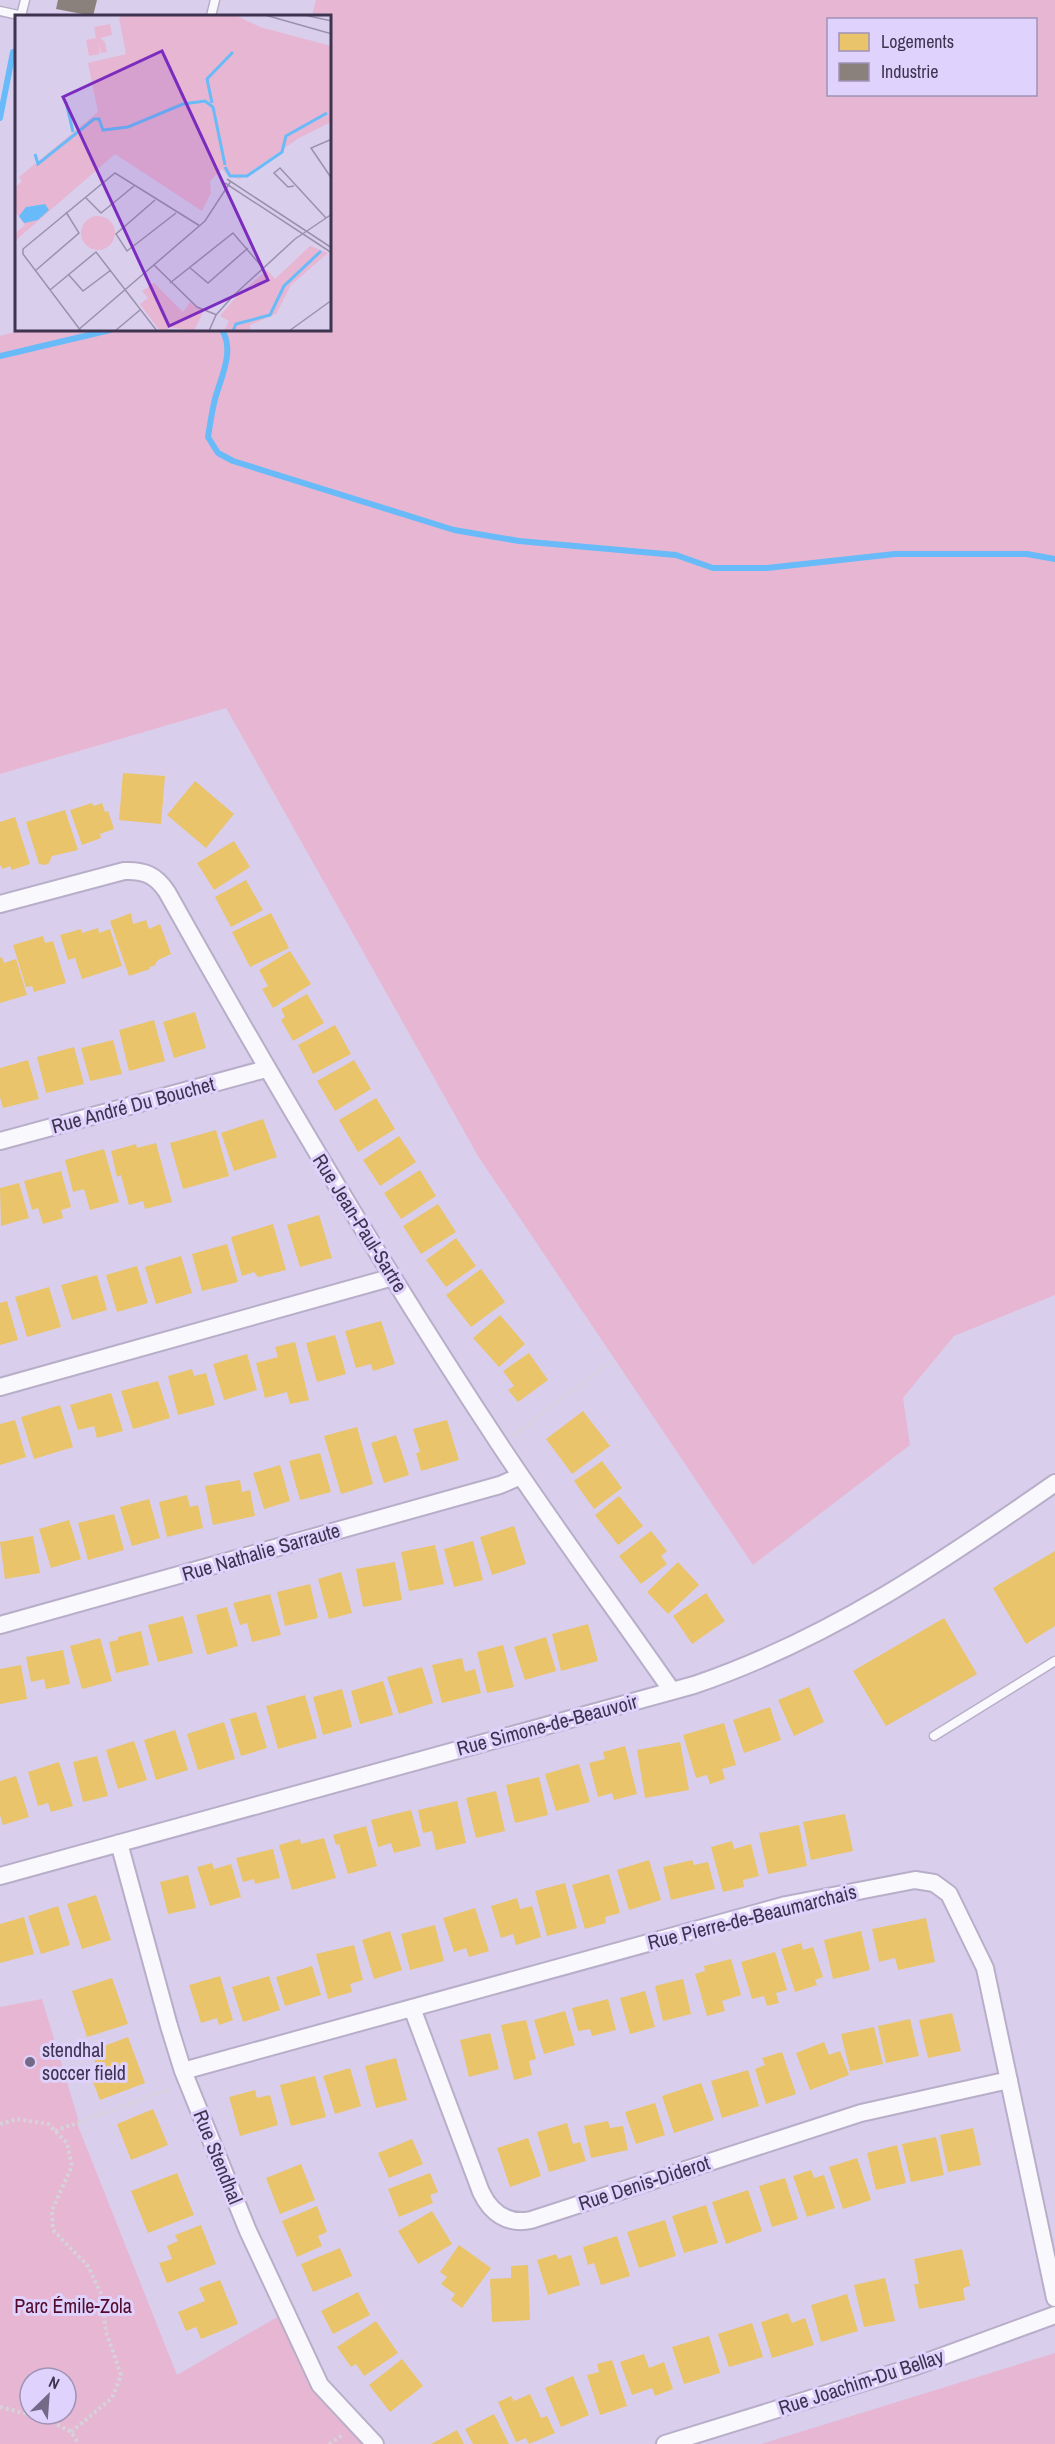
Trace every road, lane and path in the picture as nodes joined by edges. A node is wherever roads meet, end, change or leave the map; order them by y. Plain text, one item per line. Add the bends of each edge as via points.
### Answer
1 (25, 0) edge
2 (215, 0) edge
3 (0, 10) edge
4 (18, 15) edge
5 (22, 15) edge
6 (211, 15) edge
7 (0, 904) edge
8 (266, 1069) junction
9 (0, 1141) edge
10 (393, 1277) junction
11 (610, 1362) dead end
12 (0, 1387) edge
13 (501, 1446) junction
14 (521, 1476) junction
15 (1055, 1483) edge
16 (0, 1625) edge
17 (1055, 1661) edge
18 (672, 1691) junction
19 (934, 1736) dead end
20 (119, 1843) junction
21 (0, 1876) edge
22 (412, 2008) junction
23 (186, 2077) junction
24 (1009, 2080) junction
25 (0, 2124) edge
26 (55, 2131) junction
27 (1055, 2298) edge
28 (1055, 2315) edge
29 (0, 2407) edge
30 (71, 2432) junction
31 (79, 2444) edge
32 (375, 2444) edge
33 (665, 2444) edge

1 - 5 lane
2 - 6 lane
3 - 4 lane
7 - 8 street, Rue Jean-Paul-Sartre via 124,871 157,878
8 - 9 street, Rue André Du Bouchet
8 - 10 street, Rue Jean-Paul-Sartre
10 - 12 street
10 - 13 street, Rue Jean-Paul-Sartre
11 - 13 path
13 - 14 street, Rue Jean-Paul-Sartre
14 - 16 street, Rue Nathalie Sarraute
14 - 18 street, Rue Jean-Paul-Sartre
15 - 18 street, Rue Simone-de-Beauvoir via 940,1563 824,1630 745,1668
17 - 19 lane
18 - 20 street, Rue Simone-de-Beauvoir
20 - 21 street, Rue Simone-de-Beauvoir
20 - 23 street, Rue Stendhal
22 - 23 street, Rue Pierre-de-Beaumarchais
22 - 24 street, Rue Pierre-de-Beaumarchais via 786,1905 925,1880 949,1894 981,1956
22 - 24 street, Rue Denis-Diderot via 487,2205 512,2221 531,2220 861,2113
23 - 26 path
23 - 32 street, Rue Stendhal via 248,2231 320,2385
24 - 27 street, Rue Pierre-de-Beaumarchais
25 - 26 path via 17,2119 48,2124
26 - 30 path via 67,2143 72,2166 52,2210 53,2230 88,2266 102,2296 106,2332 121,2375 112,2398
28 - 33 street, Rue Joachim-Du Bellay via 913,2367
29 - 30 path via 47,2419
30 - 31 path

